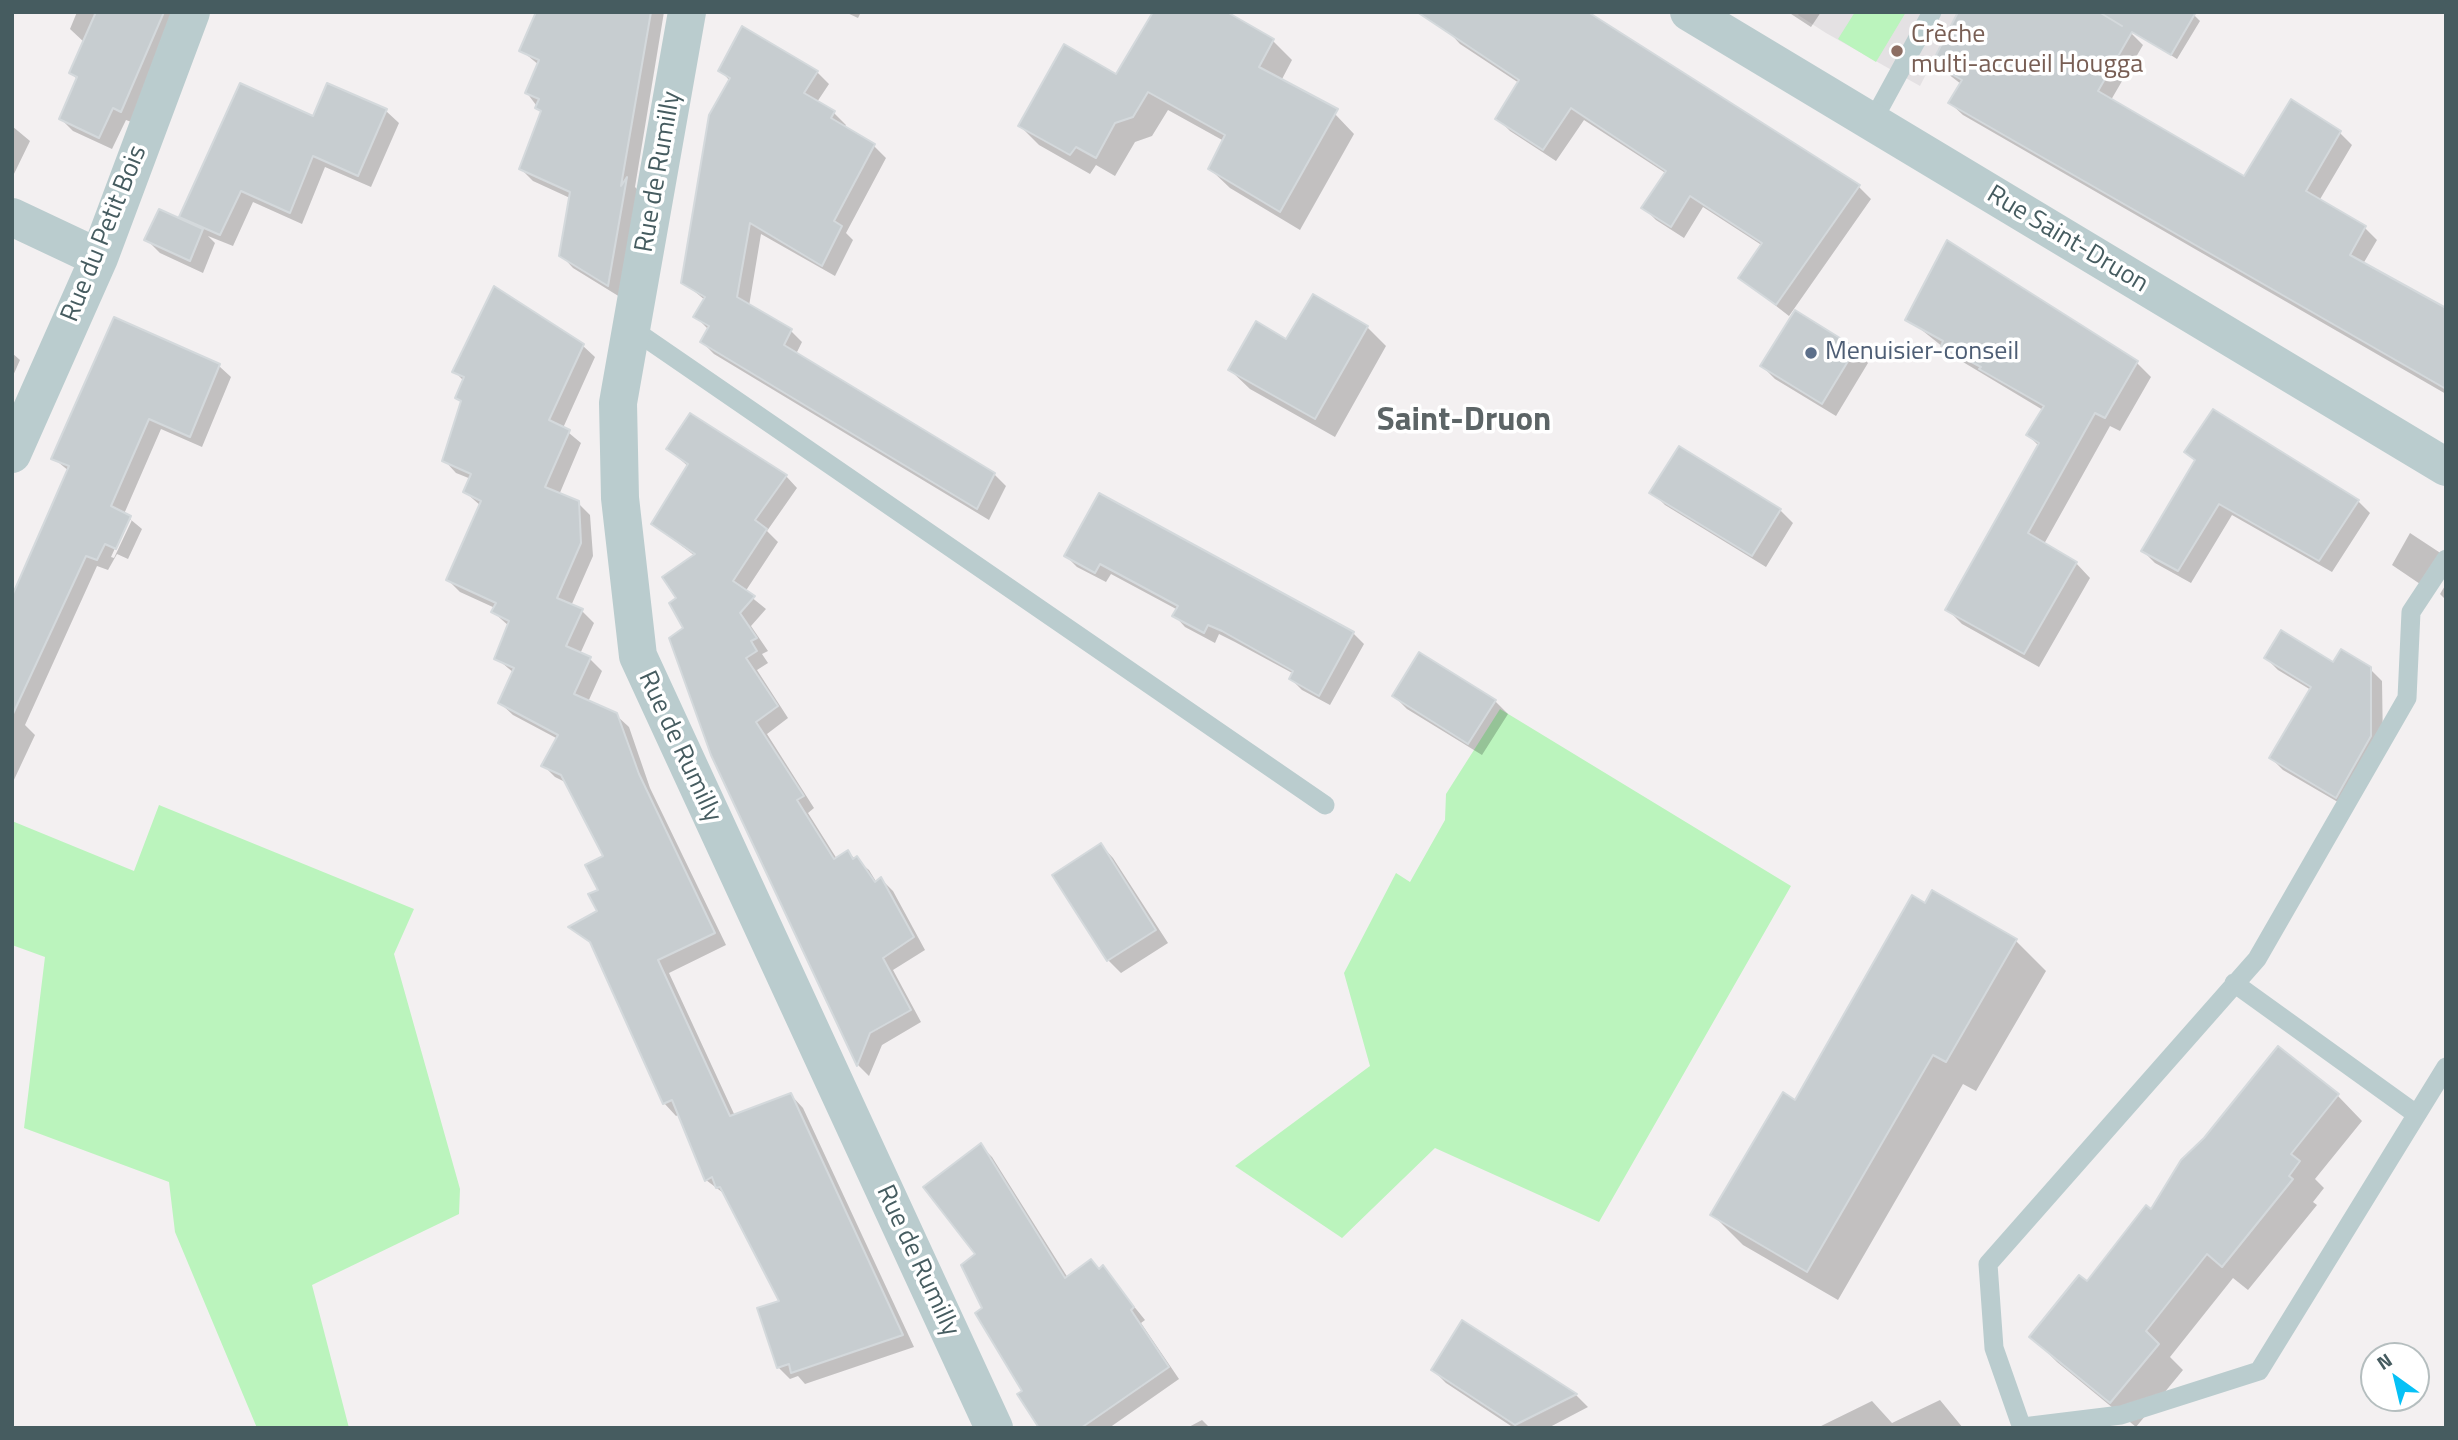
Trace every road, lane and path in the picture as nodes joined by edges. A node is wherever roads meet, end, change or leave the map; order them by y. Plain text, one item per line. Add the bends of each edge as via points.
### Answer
1 (191, 12) edge
2 (687, 12) edge
3 (1689, 12) edge
4 (1932, 12) edge
5 (1871, 124) junction
6 (12, 217) edge
7 (99, 258) junction
8 (631, 328) junction
9 (12, 454) edge
10 (2446, 467) edge
11 (2446, 559) edge
12 (1325, 806) dead end
13 (2234, 983) junction
14 (2446, 1067) edge
15 (2416, 1114) junction
16 (2023, 1427) edge
17 (994, 1428) edge

1 - 7 street, Rue du Petit Bois
2 - 8 street, Rue de Rumilly
3 - 5 street, Rue Saint-Druon
4 - 5 lane
5 - 10 street, Rue Saint-Druon
6 - 7 street
7 - 9 street, Rue du Petit Bois
8 - 12 lane
8 - 17 street, Rue de Rumilly via 618,430 620,498 638,656
11 - 13 lane via 2411,612 2407,698 2257,959
13 - 15 lane
13 - 16 lane via 1989,1264 1994,1348
14 - 15 lane
15 - 16 lane via 2259,1371 2121,1415

